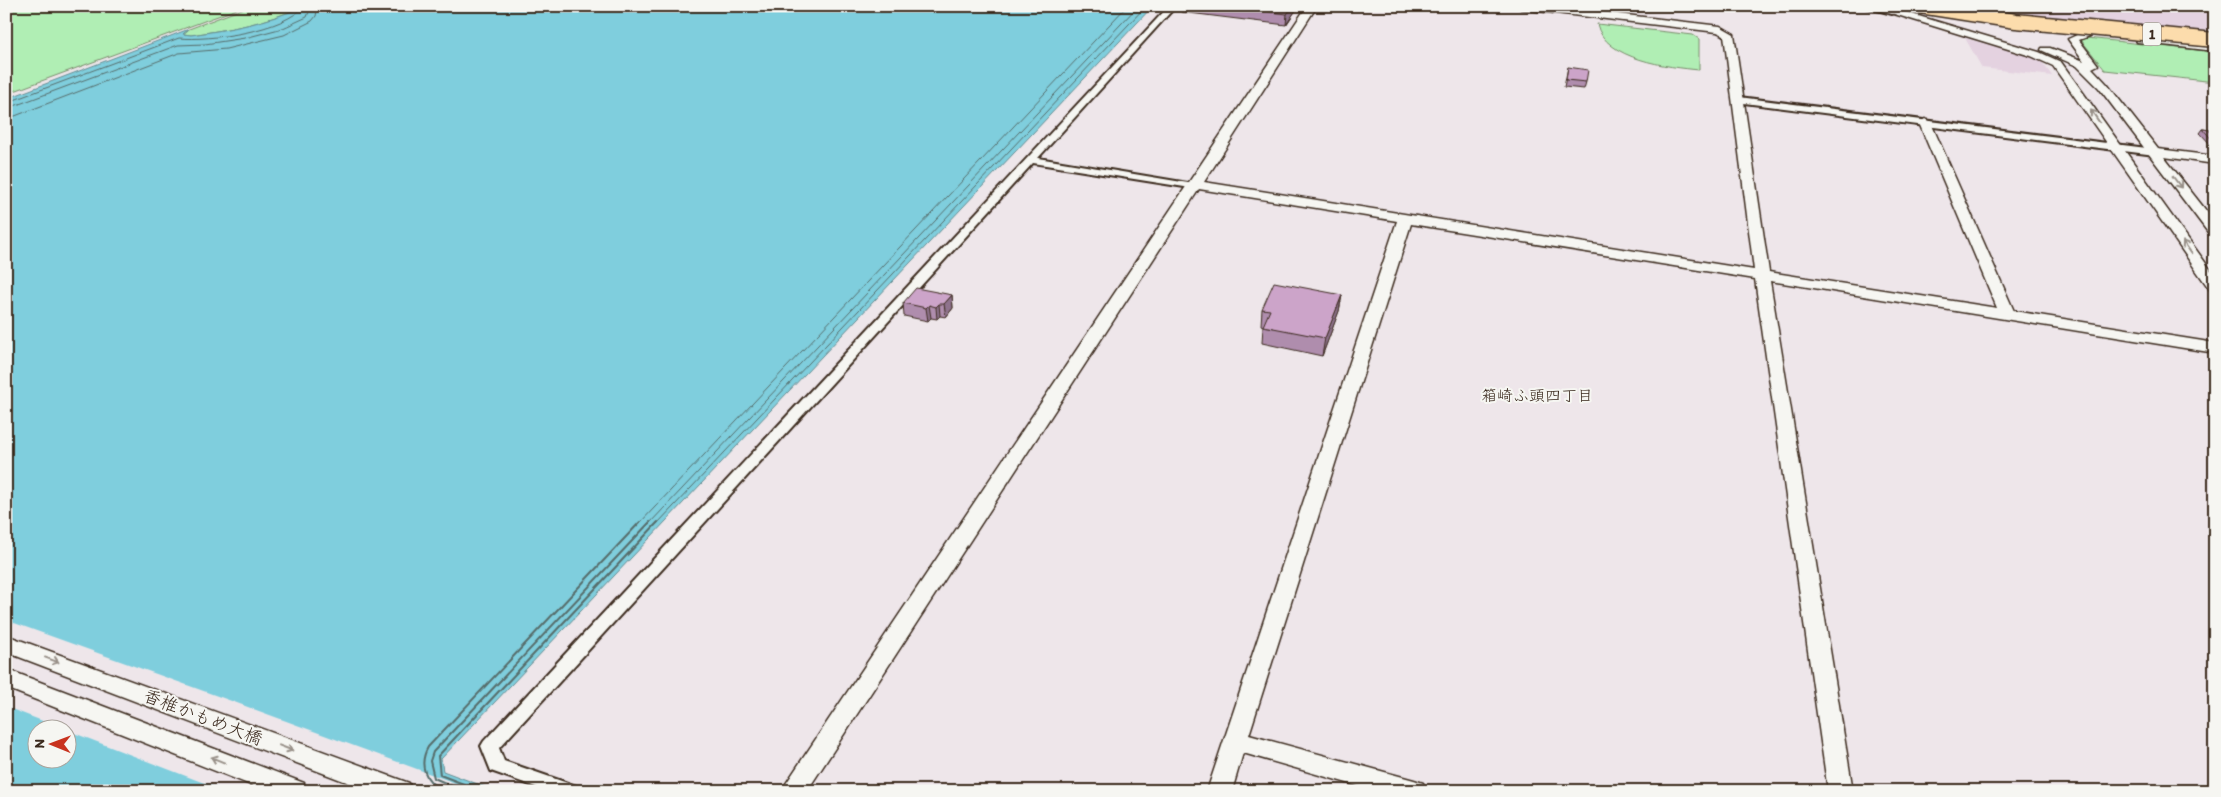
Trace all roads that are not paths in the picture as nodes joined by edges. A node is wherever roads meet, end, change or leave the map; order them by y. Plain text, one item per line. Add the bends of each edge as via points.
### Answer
1 (1173, 6) edge
2 (1312, 6) edge
3 (1521, 6) edge
4 (1865, 6) edge
5 (1873, 6) edge
6 (1915, 6) edge
7 (1920, 6) edge
8 (1938, 6) edge
9 (1952, 6) edge
10 (1964, 6) edge
11 (1972, 6) edge
12 (1892, 9) edge
13 (2030, 18) junction
14 (2074, 26) junction
15 (2087, 31) junction
16 (2213, 42) edge
17 (2081, 64) junction
18 (1738, 100) junction
19 (1925, 123) junction
20 (2116, 147) junction
21 (2154, 152) junction
22 (1032, 160) junction
23 (2215, 160) edge
24 (1195, 185) junction
25 (1405, 219) junction
26 (2215, 232) edge
27 (1762, 276) junction
28 (2215, 287) edge
29 (2008, 316) junction
30 (2215, 348) edge
31 (6, 643) edge
32 (6, 678) edge
33 (1236, 741) junction
34 (296, 791) edge
35 (400, 791) edge
36 (570, 791) edge
37 (793, 791) edge
38 (1219, 791) edge
39 (1414, 791) edge
40 (1841, 791) edge

1 - 22 street
2 - 24 street
3 - 18 street via 1725,31 1729,34
4 - 12 street
5 - 12 street
6 - 16 highway, 1, bridge via 2000,20
7 - 15 highway, 1, bridge
8 - 15 street via 1978,17
9 - 14 street via 2014,19
10 - 16 highway, bridge via 2032,20
11 - 13 highway
12 - 17 street via 2056,52
20 -> 12 street via 2057,64 2035,54
13 - 14 street
13 - 15 highway, bridge
14 - 16 street
15 - 16 highway, 1, bridge
15 - 17 street via 2073,39 2092,65
17 - 21 street via 2103,86
18 - 19 street
18 - 27 street
19 - 20 street
19 - 29 street
20 - 21 street
28 -> 20 street
21 - 23 street
21 -> 26 street
22 - 24 street
22 - 36 street via 490,746 498,766
24 - 25 street
24 - 37 street
25 - 27 street
25 - 33 street
27 - 29 street
27 - 40 street
29 - 30 street
31 -> 35 street, 香椎かもめ大橋
34 -> 32 street
33 - 38 street
33 - 39 street

